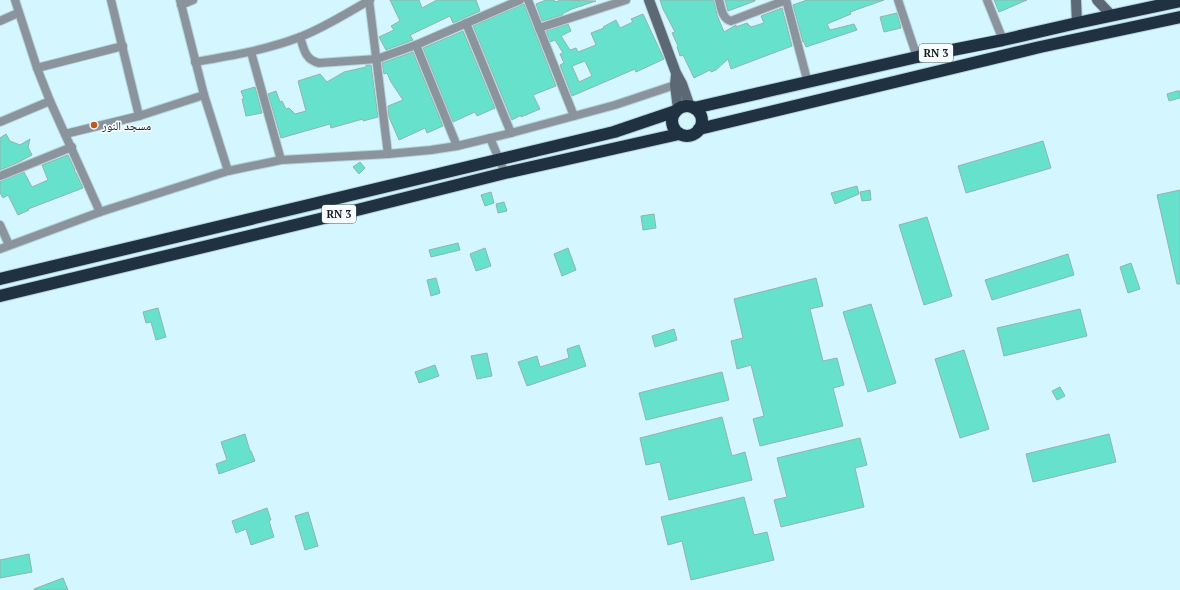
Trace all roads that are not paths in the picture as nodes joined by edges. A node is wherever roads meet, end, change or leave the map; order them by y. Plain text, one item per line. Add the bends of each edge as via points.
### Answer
1 (15, 0) edge
2 (111, 0) edge
3 (193, 0) edge
4 (370, 0) edge
5 (520, 0) edge
6 (528, 0) edge
7 (626, 0) edge
8 (649, 0) edge
9 (719, 0) edge
10 (786, 0) edge
11 (898, 0) edge
12 (986, 0) edge
13 (1076, 0) edge
14 (1097, 0) edge
15 (1180, 1) edge
16 (181, 3) edge
17 (601, 4) edge
18 (18, 13) junction
19 (1112, 16) junction
20 (1180, 17) edge
21 (0, 21) edge
22 (466, 23) junction
23 (1077, 23) junction
24 (539, 28) junction
25 (300, 37) junction
26 (1003, 40) junction
27 (416, 44) junction
28 (123, 46) junction
29 (251, 52) junction
30 (917, 57) junction
31 (377, 58) junction
32 (196, 62) junction
33 (37, 68) junction
34 (676, 73) junction
35 (808, 83) junction
36 (675, 85) junction
37 (204, 96) junction
38 (50, 101) junction
39 (684, 109) junction
40 (139, 116) junction
41 (574, 116) junction
42 (0, 122) edge
43 (699, 130) junction
44 (511, 133) junction
45 (65, 134) junction
46 (679, 134) junction
47 (490, 138) junction
48 (457, 146) junction
49 (72, 147) junction
50 (388, 154) junction
51 (281, 160) junction
52 (500, 160) junction
53 (228, 171) junction
54 (505, 173) junction
55 (0, 176) edge
56 (100, 212) junction
57 (0, 225) edge
58 (9, 245) junction
59 (0, 249) edge
60 (0, 279) edge
61 (0, 296) edge

1 - 18 street
2 - 28 street
3 - 16 street
4 - 25 street
4 - 31 street
5 - 22 street
6 - 24 street
7 - 17 street
8 - 34 main road
9 - 10 street via 725,17 731,21
10 - 35 street
11 - 30 street
12 - 26 street
13 - 23 main road
14 - 19 main road
15 - 19 highway, RN 3
16 - 32 street
17 - 24 street
18 - 21 street
18 - 33 street
19 - 23 highway, RN 3
20 - 43 highway, RN 3 via 1032,49
22 - 27 street
22 - 44 street
23 - 26 highway, RN 3
24 - 41 street
25 - 29 street
25 - 31 street via 312,62
26 - 30 highway, RN 3
27 - 31 street
27 - 48 street
28 - 33 street
28 - 40 street
29 - 32 street
29 - 51 street
30 - 35 highway, RN 3
31 - 50 street
32 - 37 street
33 - 38 street
34 - 36 main road
34 - 39 main road via 682,84
35 - 39 highway, RN 3
36 - 39 main road
36 - 41 street
37 - 40 street
37 - 53 street
38 - 42 street
38 - 45 street
39 - 43 highway via 700,115
39 - 46 highway via 672,119 673,128
39 - 52 highway, RN 3 via 614,132
40 - 45 street
41 - 44 street
43 - 46 highway via 688,136
44 - 47 street
45 - 49 street
46 - 54 highway, RN 3
47 - 48 street
47 - 52 street
48 - 50 street
49 - 55 street
49 - 56 street
50 - 51 street
51 - 53 street
52 - 54 street
52 - 60 highway, RN 3
53 - 56 street
54 - 61 highway, RN 3
56 - 58 street
57 - 58 street
58 - 59 street

